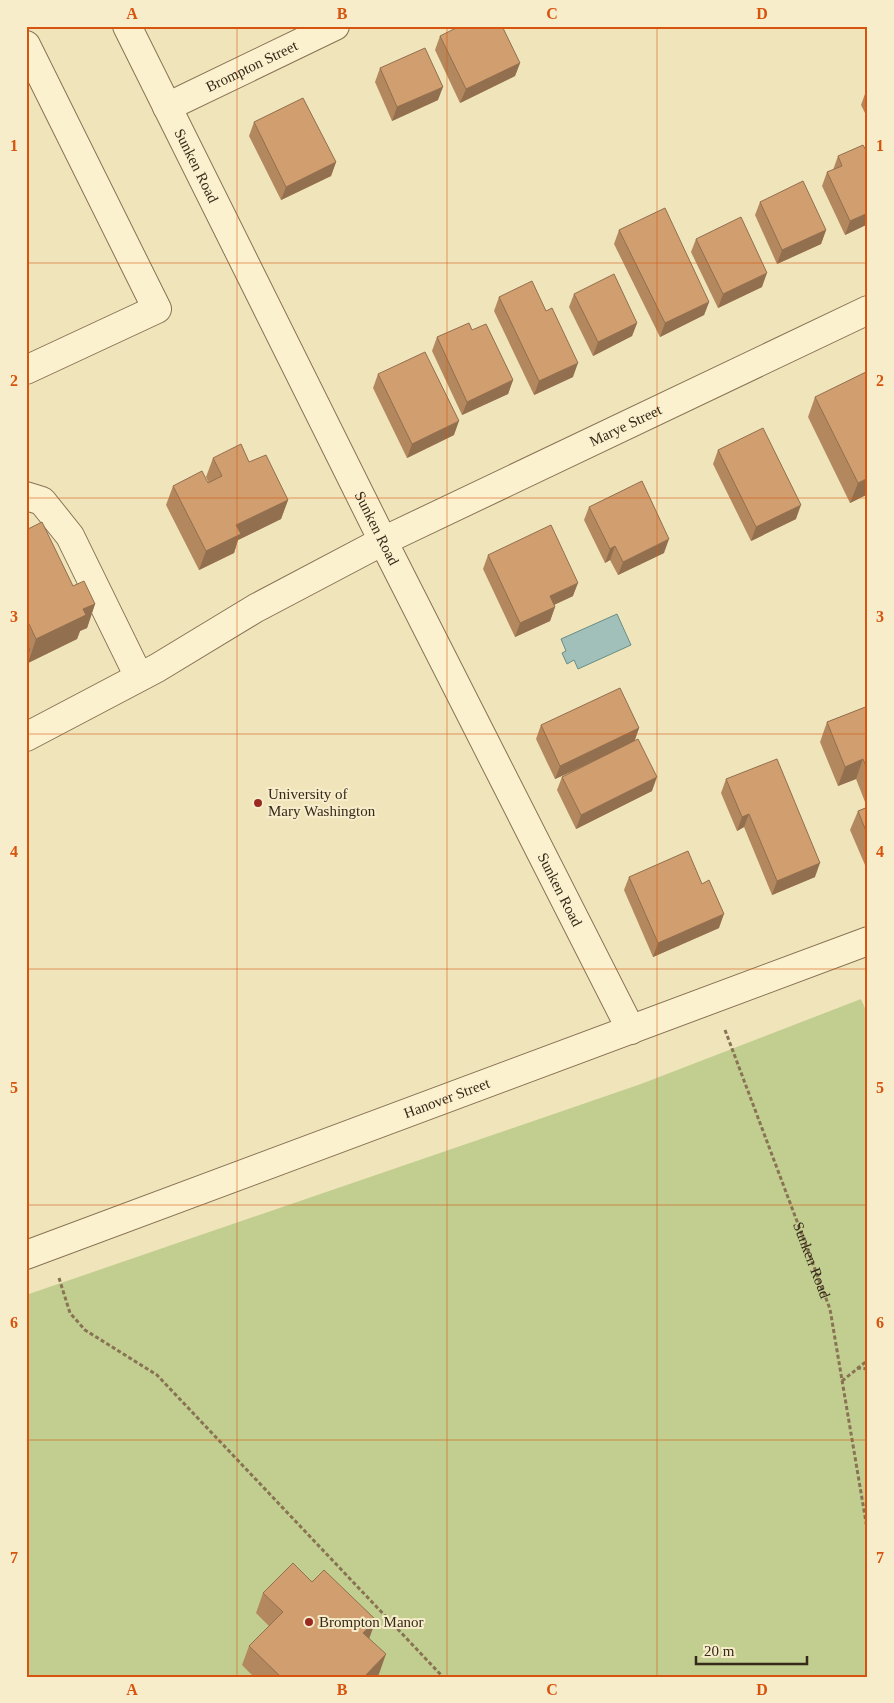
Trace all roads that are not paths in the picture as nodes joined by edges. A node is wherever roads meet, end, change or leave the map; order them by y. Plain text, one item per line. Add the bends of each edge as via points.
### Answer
1 (127, 26) edge
2 (335, 26) edge
3 (26, 45) edge
4 (167, 107) junction
5 (868, 310) edge
6 (26, 370) edge
7 (26, 496) edge
8 (383, 542) junction
9 (139, 677) junction
10 (26, 737) edge
11 (868, 941) edge
12 (631, 1030) junction
13 (38, 1251) edge

1 - 4 street, Sunken Road
2 - 4 street, Brompton Street
3 - 6 street via 157,309
4 - 8 street, Sunken Road
5 - 8 street, Marye Street
7 - 9 street via 42,501 70,536
8 - 9 street, Marye Street via 256,608
8 - 12 street, Sunken Road
9 - 10 street, Marye Street
11 - 12 street, Hanover Street
12 - 13 street, Hanover Street

